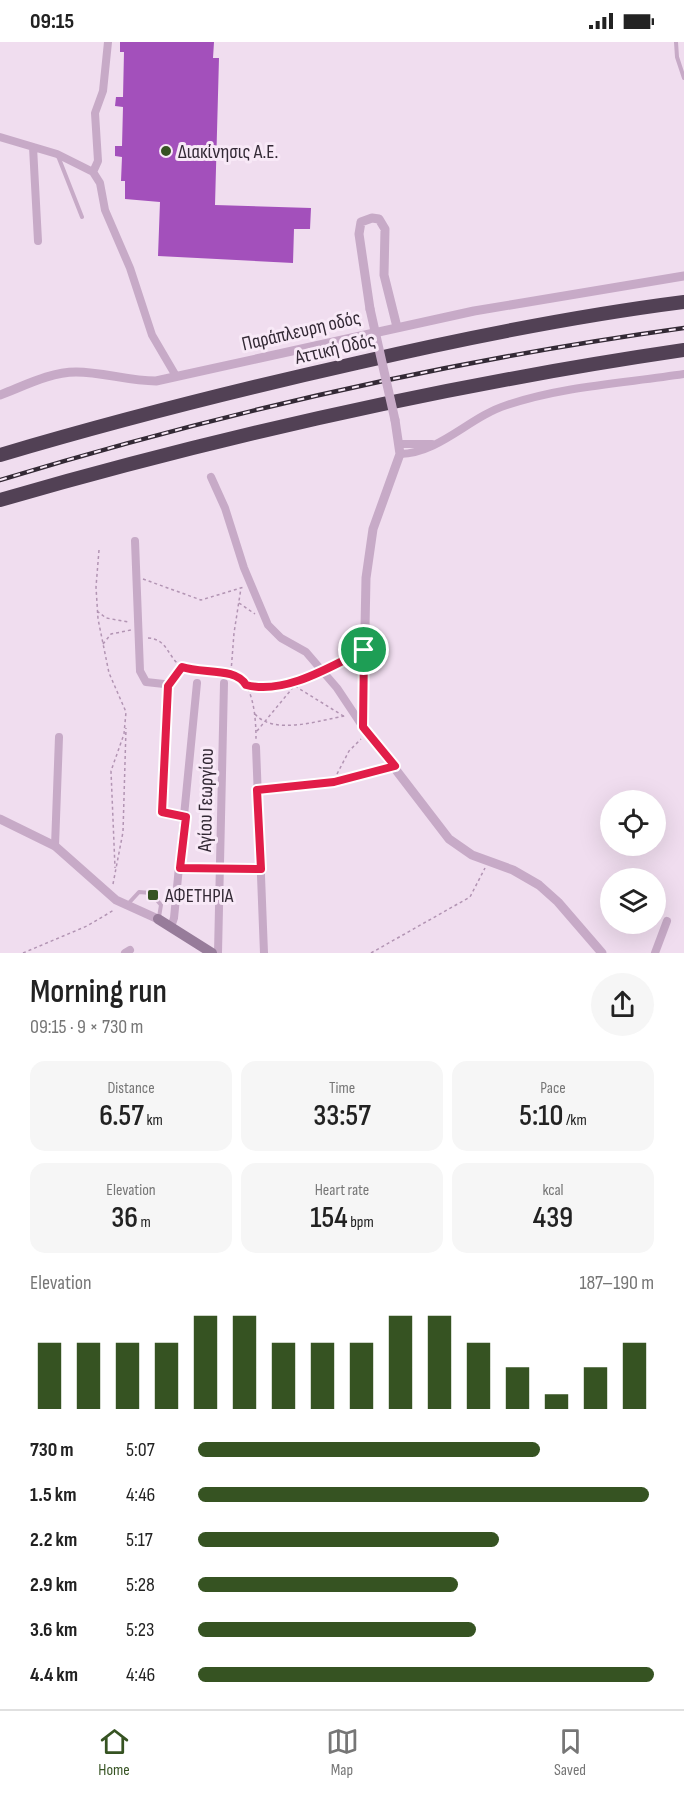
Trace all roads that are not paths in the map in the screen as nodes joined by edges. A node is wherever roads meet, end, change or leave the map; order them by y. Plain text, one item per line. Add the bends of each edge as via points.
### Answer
1 (108, 42) edge
2 (676, 42) edge
3 (684, 78) edge
4 (0, 137) edge
5 (33, 147) junction
6 (57, 154) junction
7 (93, 172) junction
8 (82, 217) dead end
9 (38, 241) dead end
10 (684, 276) edge
11 (684, 302) edge
12 (397, 327) junction
13 (684, 350) edge
14 (684, 374) edge
15 (176, 376) junction
16 (0, 395) edge
17 (399, 449) junction
18 (0, 455) edge
19 (211, 477) dead end
20 (0, 500) edge
21 (135, 541) dead end
22 (197, 683) dead end
23 (224, 683) dead end
24 (363, 727) junction
25 (60, 736) dead end
26 (256, 747) road end
27 (395, 766) junction
28 (257, 790) junction
29 (186, 817) junction
30 (0, 819) edge
31 (55, 846) junction
32 (180, 868) junction
33 (220, 868) junction
34 (261, 869) junction
35 (124, 905) junction
36 (158, 919) junction
37 (667, 921) dead end
38 (171, 927) junction
39 (212, 953) edge
40 (218, 953) edge
41 (264, 953) edge
42 (602, 953) edge
43 (655, 953) edge

1 - 7 street via 103,91 95,113 98,161
2 - 3 lane
4 - 5 street
5 - 6 street
5 - 9 street
6 - 7 street
6 - 8 lane
7 - 15 street via 152,335
10 - 12 street, Παράπλευρη οδός
11 - 18 highway, Αττική Οδός via 456,340 229,393
12 - 15 street, Παράπλευρη οδός
12 - 17 street, bridge via 384,275 386,228 379,219 372,218 361,222 359,234
13 - 20 highway via 312,418
14 - 17 street via 511,403 483,414 434,444
15 - 16 street, Παράπλευρη οδός via 134,381 74,372 50,376
17 - 24 street via 370,541
19 - 24 street via 225,508 246,586 263,618 271,630 306,652
21 - 29 street via 141,678 169,687 162,812
22 - 29 street
23 - 33 street, Αγίου Γεωργίου
24 - 27 street
25 - 31 street
26 - 28 street
27 - 28 street via 334,782
27 - 42 street via 449,840 544,889
28 - 34 street
29 - 32 street
30 - 31 street
31 - 35 street
32 - 33 street
32 - 38 street
33 - 34 street
33 - 40 street, Αγίου Γεωργίου
34 - 41 street
35 - 36 street
35 - 36 lane via 139,892 151,892 160,905
36 - 38 main road
37 - 43 street
38 - 39 main road

